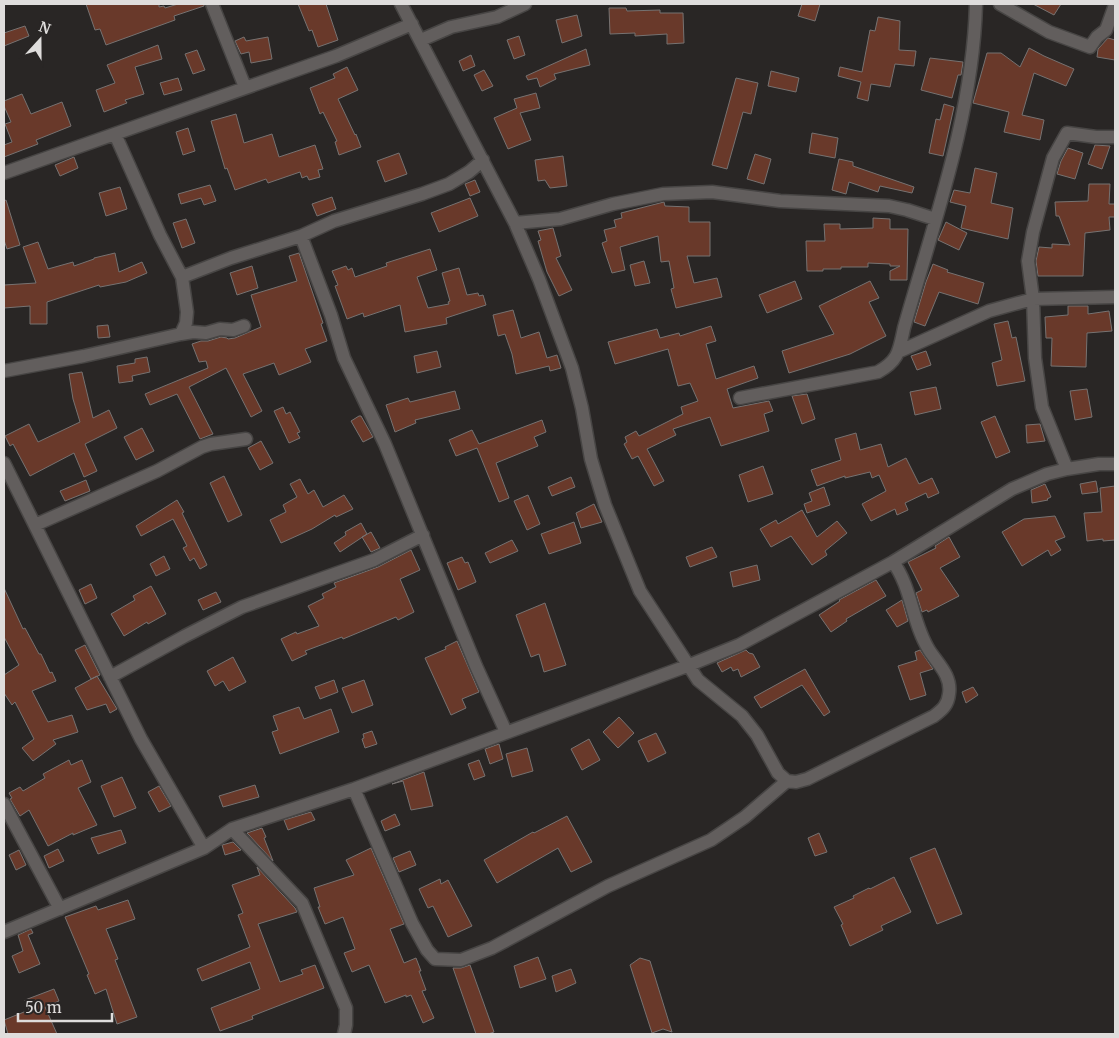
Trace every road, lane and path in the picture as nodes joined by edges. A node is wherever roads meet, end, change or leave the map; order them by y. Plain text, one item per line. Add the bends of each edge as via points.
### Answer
1 (212, 4) edge
2 (401, 4) edge
3 (525, 4) edge
4 (976, 4) edge
5 (1000, 4) edge
6 (1115, 5) edge
7 (412, 24) junction
8 (421, 40) junction
9 (245, 87) junction
10 (115, 134) junction
11 (1115, 137) edge
12 (482, 160) junction
13 (4, 173) edge
14 (935, 219) junction
15 (514, 223) junction
16 (301, 236) junction
17 (182, 276) junction
18 (1115, 297) edge
19 (1033, 299) junction
20 (244, 326) dead end
21 (904, 328) junction
22 (181, 334) junction
23 (919, 342) junction
24 (898, 352) junction
25 (4, 371) edge
26 (740, 398) dead end
27 (246, 438) dead end
28 (4, 463) edge
29 (1115, 464) edge
30 (1067, 468) junction
31 (36, 525) junction
32 (423, 535) junction
33 (893, 562) junction
34 (687, 666) junction
35 (110, 677) junction
36 (506, 732) junction
37 (787, 781) junction
38 (354, 789) junction
39 (4, 804) edge
40 (232, 829) junction
41 (204, 848) junction
42 (60, 908) junction
43 (4, 932) edge
44 (344, 1034) edge

1 - 9 street
2 - 7 street
3 - 8 street via 497,17 451,27
4 - 14 street via 966,96 956,148
5 - 6 street via 1048,32 1090,47 1106,30
7 - 8 street
7 - 9 street via 336,56
8 - 12 street
9 - 10 street
10 - 13 street
10 - 17 street
11 - 19 street via 1067,133 1053,158 1028,261
12 - 15 street
12 - 16 street via 449,184 334,221
14 - 15 street via 889,206 780,201 712,192 663,194 560,219
14 - 21 street
15 - 34 street via 572,368 591,459 617,536 640,591
16 - 17 street
16 - 32 street via 344,358
17 - 22 street via 187,312
18 - 19 street
19 - 23 street via 989,311
19 - 30 street via 1035,358 1042,407
20 - 22 street via 233,330
21 - 23 street
21 - 24 street
22 - 25 street
23 - 24 street
24 - 26 street via 891,365 878,372
27 - 31 street via 202,447 157,471
28 - 31 street
29 - 30 street
30 - 33 street via 1012,489
31 - 35 street
32 - 35 street via 374,560 242,607
32 - 36 street
33 - 34 street via 739,645
33 - 37 street via 900,571 917,628 948,676 949,694 945,707 934,716 807,779
34 - 36 street
34 - 37 street via 698,680 742,716 778,773
35 - 41 street via 141,739
36 - 38 street
37 - 38 street via 745,817 711,840 608,886 492,948 461,960 435,959 427,950 412,923
38 - 40 street
39 - 42 street
40 - 41 street
40 - 44 street via 302,903 346,1008
41 - 42 street
42 - 43 street

